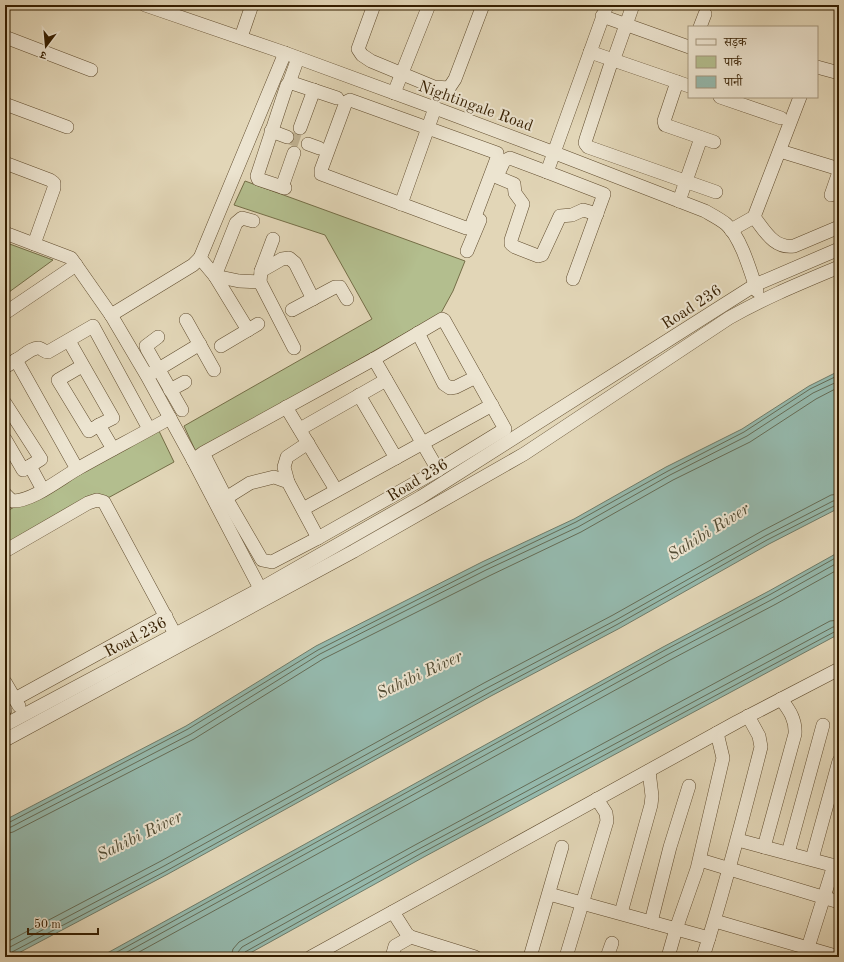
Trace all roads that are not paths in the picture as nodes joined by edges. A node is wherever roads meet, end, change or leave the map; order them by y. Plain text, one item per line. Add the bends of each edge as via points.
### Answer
1 (145, 5) edge
2 (252, 5) edge
3 (374, 5) edge
4 (429, 5) edge
5 (483, 5) edge
6 (633, 5) edge
7 (604, 11) edge
8 (705, 14) dead end
9 (626, 25) junction
10 (700, 26) edge
11 (5, 37) edge
12 (241, 37) junction
13 (688, 47) edge
14 (590, 52) junction
15 (292, 55) junction
16 (614, 57) junction
17 (818, 67) edge
18 (91, 70) dead end
19 (839, 73) edge
20 (401, 74) junction
21 (289, 83) junction
22 (683, 84) edge
23 (314, 90) junction
24 (394, 93) junction
25 (337, 98) dead end
26 (723, 98) edge
27 (800, 98) edge
28 (5, 104) edge
29 (435, 108) junction
30 (781, 118) dead end
31 (67, 127) dead end
32 (300, 128) dead end
33 (428, 128) junction
34 (271, 131) junction
35 (287, 137) tunnel mouth
36 (701, 138) junction
37 (714, 142) dead end
38 (780, 150) junction
39 (294, 153) dead end
40 (555, 153) junction
41 (5, 164) edge
42 (839, 171) edge
43 (547, 172) junction
44 (497, 176) junction
45 (686, 181) junction
46 (834, 191) edge
47 (716, 192) dead end
48 (680, 201) junction
49 (401, 204) junction
50 (597, 214) junction
51 (754, 217) junction
52 (253, 221) dead end
53 (839, 227) edge
54 (731, 230) junction
55 (5, 233) edge
56 (273, 239) dead end
57 (34, 244) junction
58 (839, 249) edge
59 (467, 251) dead end
60 (200, 258) junction
61 (76, 265) junction
62 (839, 267) edge
63 (215, 276) junction
64 (260, 277) junction
65 (573, 279) dead end
66 (755, 285) junction
67 (314, 299) junction
68 (347, 299) dead end
69 (760, 301) junction
70 (292, 310) dead end
71 (5, 313) edge
72 (111, 315) junction
73 (186, 320) dead end
74 (418, 333) junction
75 (158, 337) dead end
76 (69, 341) junction
77 (200, 344) junction
78 (221, 346) dead end
79 (294, 348) dead end
80 (374, 359) junction
81 (10, 364) edge
82 (82, 366) junction
83 (214, 370) dead end
84 (153, 373) junction
85 (476, 377) junction
86 (386, 380) junction
87 (185, 382) dead end
88 (170, 390) junction
89 (360, 395) junction
90 (5, 403) edge
91 (492, 405) junction
92 (286, 407) junction
93 (182, 410) dead end
94 (170, 418) junction
95 (10, 424) edge
96 (99, 425) junction
97 (149, 429) junction
98 (300, 429) junction
99 (5, 438) edge
100 (308, 443) junction
101 (422, 444) junction
102 (113, 449) junction
103 (198, 456) junction
104 (396, 458) junction
105 (30, 466) junction
106 (78, 469) junction
107 (438, 470) junction
108 (288, 482) junction
109 (43, 490) junction
110 (336, 490) junction
111 (5, 494) edge
112 (226, 498) junction
113 (303, 509) junction
114 (318, 538) junction
115 (5, 551) edge
116 (263, 594) junction
117 (166, 616) junction
118 (175, 634) junction
119 (839, 669) edge
120 (5, 682) edge
121 (15, 698) junction
122 (781, 698) junction
123 (24, 715) junction
124 (748, 716) junction
125 (5, 725) edge
126 (823, 725) dead end
127 (718, 733) junction
128 (5, 740) edge
129 (839, 761) edge
130 (649, 771) junction
131 (688, 786) dead end
132 (597, 799) junction
133 (738, 840) junction
134 (562, 847) dead end
135 (764, 847) junction
136 (788, 853) junction
137 (812, 859) junction
138 (700, 860) junction
139 (837, 866) edge
140 (730, 869) junction
141 (549, 894) junction
142 (824, 897) junction
143 (839, 902) edge
144 (582, 903) junction
145 (393, 912) junction
146 (621, 913) junction
147 (715, 921) junction
148 (651, 922) junction
149 (676, 928) junction
150 (411, 937) junction
151 (709, 938) junction
152 (612, 943) dead end
153 (444, 952) edge
154 (806, 952) edge
155 (311, 957) edge
156 (392, 957) edge
157 (475, 957) edge
158 (530, 957) edge
159 (566, 957) edge
160 (607, 957) edge
161 (668, 957) edge
162 (703, 957) edge
163 (839, 957) edge

1 - 12 street, Nightingale Road
2 - 12 street
3 - 20 street via 358,49 371,61
4 - 20 street
5 - 20 street via 455,79 449,88 434,87
6 - 9 street
7 - 9 street
7 - 14 street
8 - 10 street
9 - 13 street
9 - 16 street
11 - 18 street
12 - 15 street, Nightingale Road
14 - 16 street
14 - 40 street
15 - 21 street
15 - 24 street, Nightingale Road
15 - 60 street
16 - 22 street
16 - 45 street via 585,143 588,147
17 - 19 street
20 - 24 street
21 - 23 street
21 - 34 street
22 - 36 street via 664,123
23 - 25 street
23 - 32 street
24 - 29 street, Nightingale Road
26 - 30 street
27 - 38 street
28 - 31 street
29 - 33 street
29 - 40 street, Nightingale Road
33 - 49 street
33 - 49 street via 495,152 497,158 469,228
33 - 49 street via 350,100 346,102 321,170 323,175
34 - 35 street
34 - 39 street via 258,179 284,188
36 - 37 street
36 - 45 street
38 - 42 street
38 - 51 street
40 - 43 street
40 - 48 street, Nightingale Road
41 - 57 street via 54,183
42 - 46 street
43 - 44 street via 510,158 504,161
43 - 50 street via 604,194
44 - 50 street via 514,184 515,193 523,204 511,240 513,246 538,256 542,255 560,216 573,215 582,210
44 - 59 street
45 - 47 street
45 - 48 street
48 - 54 street, Nightingale Road via 705,211
50 - 65 street
51 - 53 street via 773,241 786,246 794,246
51 - 54 street
52 - 63 street via 242,218 236,223
54 - 66 street, Nightingale Road via 742,248
55 - 57 street
56 - 64 street
57 - 61 street via 71,258
58 - 66 street, Road 236
60 - 63 street
60 - 72 street via 193,266
61 - 71 street
61 - 72 street
62 - 69 street
63 - 64 street via 239,281
63 - 78 street via 253,327
64 - 67 street via 282,259 289,258 295,263
64 - 79 street
66 - 69 street, Nightingale Road
66 - 116 street, Road 236 via 447,481
67 - 68 street via 335,287 340,288
67 - 70 street
69 - 116 street via 729,318 524,454 354,551
72 - 84 street
73 - 77 street
74 - 80 street
74 - 85 street via 444,384 450,388 456,387
74 - 85 street via 443,319
75 - 84 street via 146,346
76 - 81 street via 48,352 34,348
76 - 82 street
76 - 97 street via 93,326
77 - 83 street
77 - 84 street
80 - 86 street
80 - 92 street
81 - 106 street
82 - 96 street via 113,418
82 - 96 street via 58,380 89,431
84 - 88 street
84 - 94 street
85 - 91 street
86 - 89 street
86 - 101 street
87 - 88 street
88 - 93 street
89 - 98 street
89 - 104 street
90 - 95 street
91 - 101 street
91 - 107 street via 506,429
92 - 98 street
92 - 103 street
94 - 97 street
94 - 103 street
95 - 105 street via 41,460
96 - 102 street
97 - 102 street
98 - 100 street
99 - 105 street via 23,470
100 - 108 street via 287,457 284,467
100 - 110 street
101 - 104 street
101 - 107 street
102 - 106 street
103 - 112 street
103 - 116 street
104 - 110 street
105 - 109 street
106 - 109 street
107 - 114 street
108 - 112 street via 274,477 250,483
108 - 113 street
109 - 111 street via 20,501 12,501
110 - 113 street
112 - 114 street via 262,560 272,562
113 - 114 street
115 - 117 street via 88,503 97,500 104,502
116 - 118 street, Road 236
116 - 128 street
117 - 118 street
117 - 121 street
118 - 123 street, Road 236
119 - 122 street
120 - 121 street
121 - 123 street
122 - 124 street
122 - 135 street via 793,716 796,728
123 - 125 street, Road 236
124 - 127 street
124 - 133 street via 759,736 761,747
126 - 136 street
127 - 130 street
127 - 138 street via 723,758
129 - 137 street
130 - 132 street
130 - 146 street via 651,805
131 - 148 street
132 - 144 street via 606,813 607,821
132 - 145 street
133 - 135 street
133 - 140 street
134 - 141 street
135 - 136 street
136 - 137 street
137 - 139 street
138 - 140 street
138 - 149 street
139 - 142 street
140 - 142 street
140 - 147 street
141 - 144 street
141 - 158 street
142 - 143 street
142 - 154 street
144 - 146 street
144 - 159 street
145 - 150 street
145 - 155 street
146 - 148 street
147 - 151 street
147 - 154 street
148 - 149 street
149 - 151 street
149 - 161 street
150 - 153 street
150 - 156 street via 395,946
151 - 162 street
152 - 160 street
153 - 157 street
154 - 163 street

